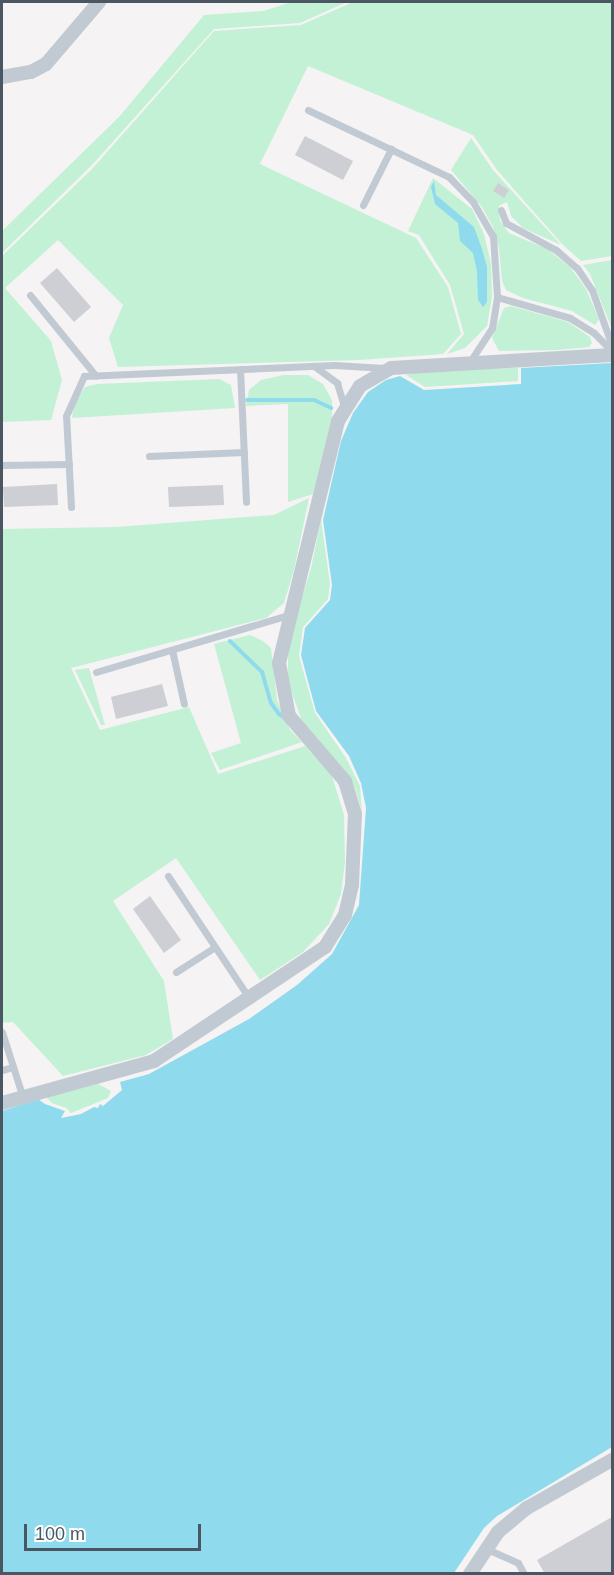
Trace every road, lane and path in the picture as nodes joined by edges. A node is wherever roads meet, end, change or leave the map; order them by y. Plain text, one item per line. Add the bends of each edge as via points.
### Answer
1 (99, 2) edge
2 (2, 77) edge
3 (308, 110) dead end
4 (390, 149) junction
5 (363, 205) dead end
6 (501, 210) dead end
7 (30, 295) dead end
8 (497, 297) junction
9 (612, 346) edge
10 (612, 353) edge
11 (469, 363) junction
12 (315, 366) junction
13 (391, 368) junction
14 (240, 369) junction
15 (96, 376) junction
16 (345, 410) junction
17 (244, 452) junction
18 (149, 456) dead end
19 (69, 464) junction
20 (2, 465) edge
21 (246, 502) dead end
22 (72, 507) dead end
23 (289, 615) junction
24 (171, 650) junction
25 (96, 672) dead end
26 (184, 704) dead end
27 (168, 876) dead end
28 (215, 948) junction
29 (176, 972) dead end
30 (249, 998) junction
31 (2, 1032) edge
32 (13, 1067) junction
33 (2, 1070) edge
34 (23, 1098) junction
35 (2, 1103) edge
36 (612, 1460) edge
37 (487, 1549) junction
38 (470, 1574) edge
39 (524, 1574) edge

1 - 2 street via 46,64 31,72
3 - 4 lane
4 - 5 lane
4 - 8 lane via 449,177 473,202 493,236
6 - 9 lane via 506,223 556,250 578,268 592,290
7 - 15 lane
8 - 10 lane via 570,318 594,333
8 - 11 lane via 492,328
10 - 11 street
11 - 13 street
12 - 13 lane
12 - 14 lane
12 - 16 lane via 337,383
13 - 16 street via 360,386
14 - 15 lane
14 - 17 lane
15 - 19 lane via 84,376 66,416
16 - 23 street via 338,421
17 - 18 lane
17 - 21 lane
19 - 20 lane
19 - 22 lane
23 - 24 lane
23 - 30 street via 279,663 289,716 345,781 355,814 352,885 345,915 325,947
24 - 25 lane
24 - 26 lane
27 - 28 lane
28 - 29 lane
28 - 30 lane
30 - 34 street via 154,1062
31 - 32 lane
32 - 33 lane
32 - 34 lane
34 - 35 street
36 - 37 street via 527,1508 498,1532
37 - 38 street
37 - 39 lane via 518,1563

